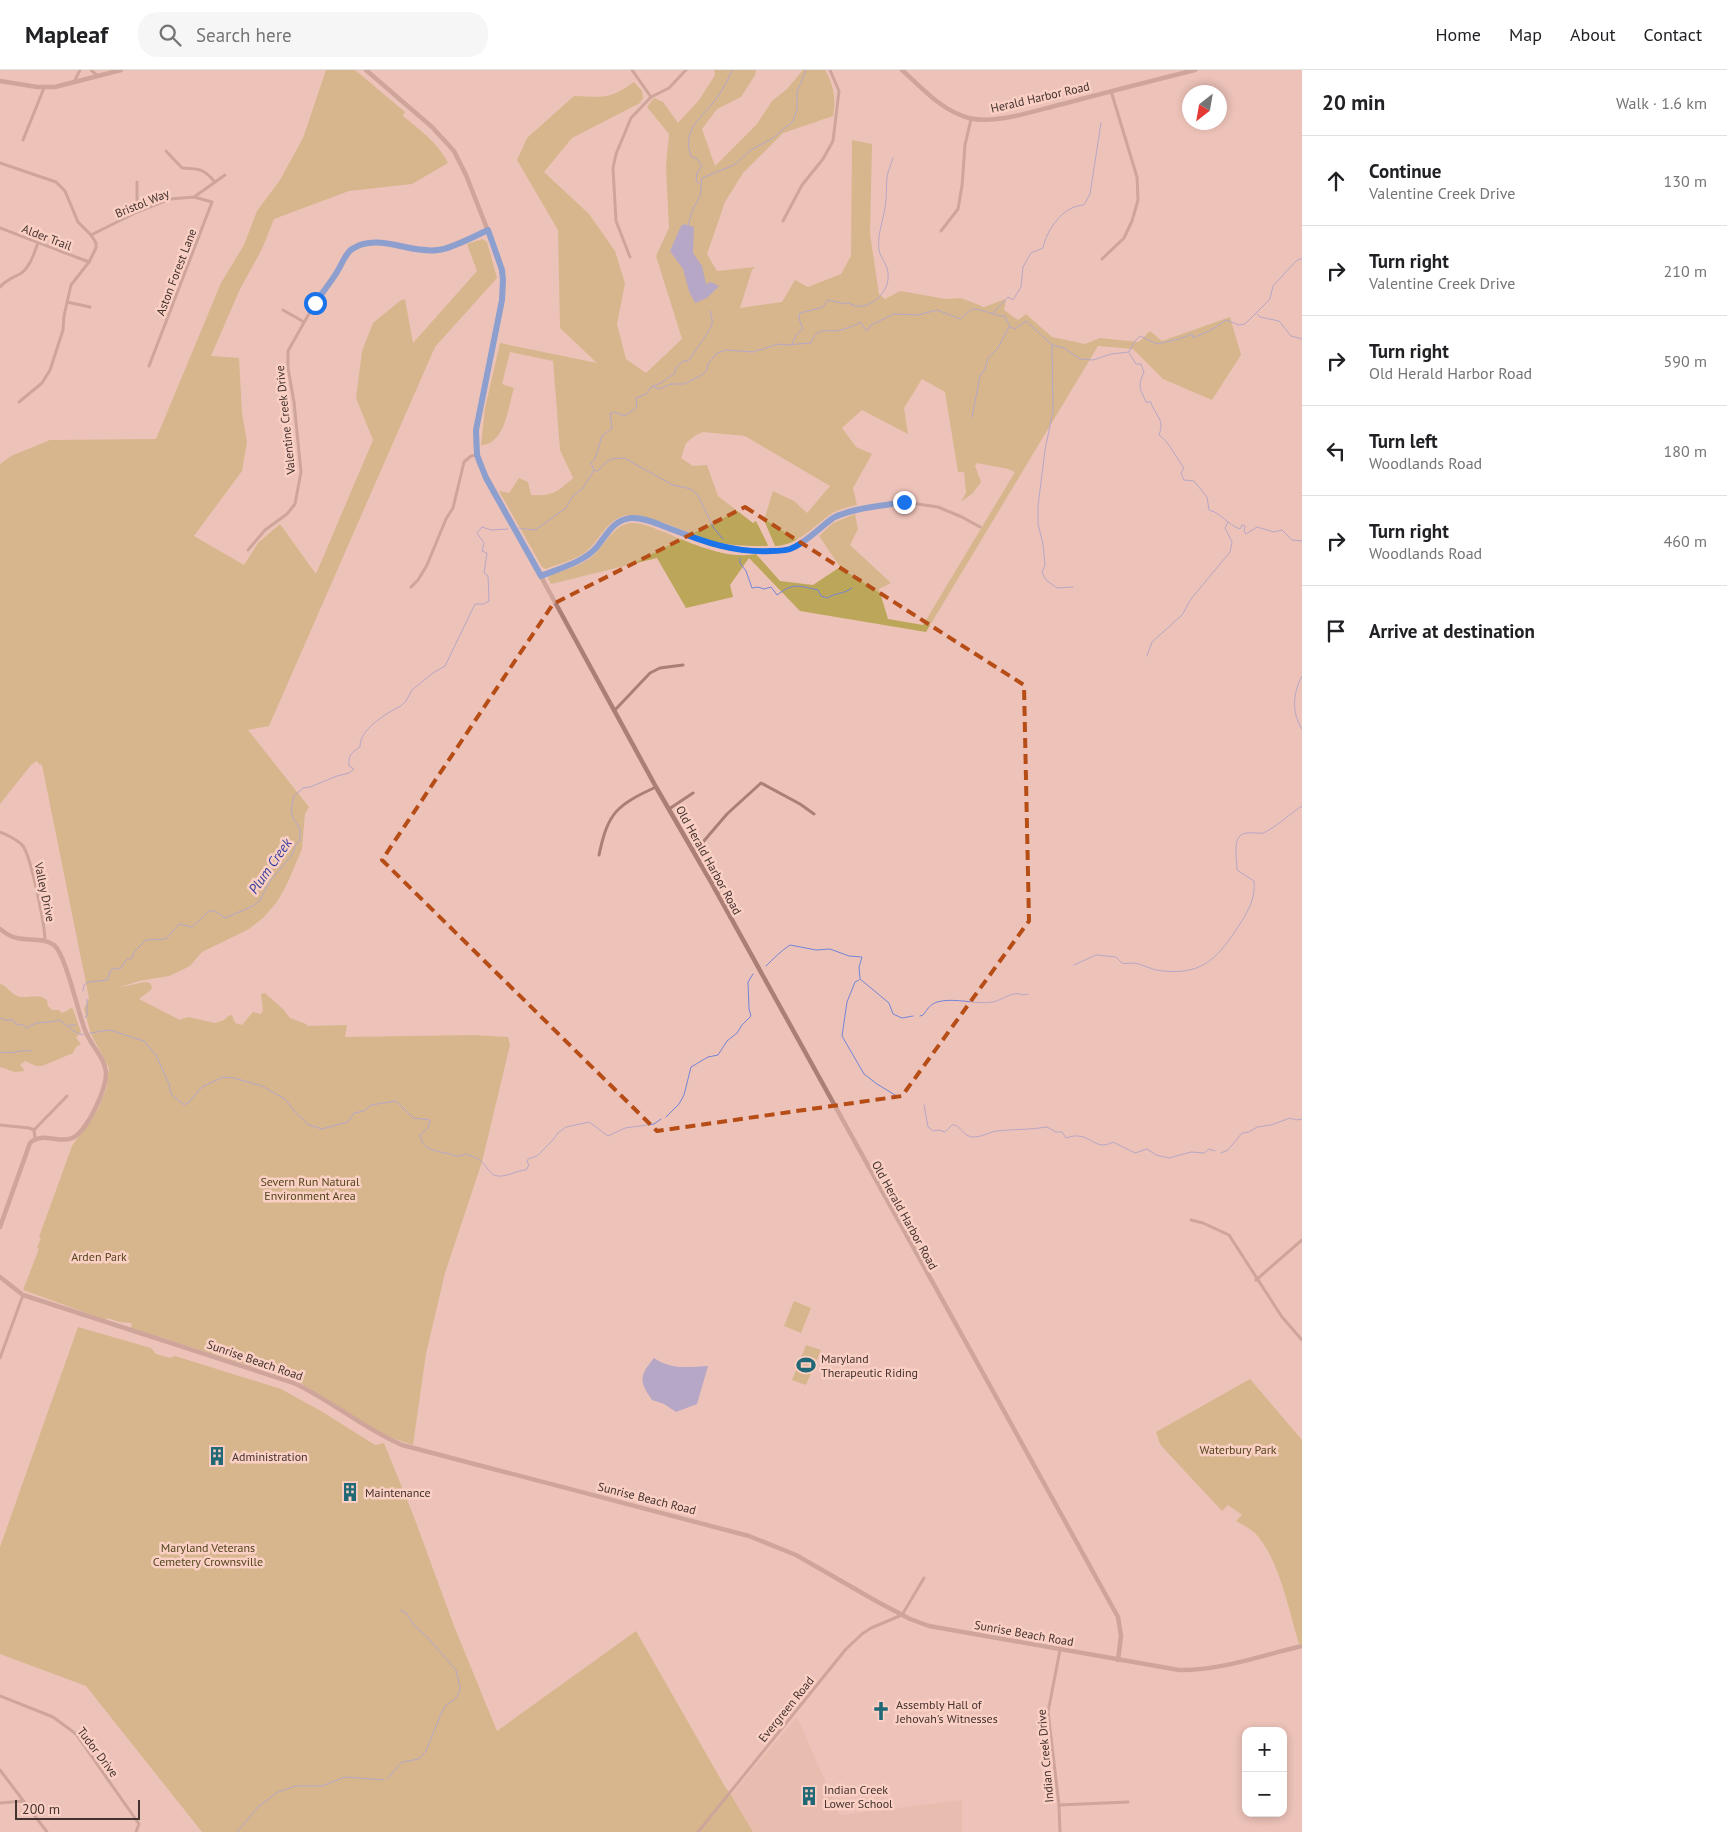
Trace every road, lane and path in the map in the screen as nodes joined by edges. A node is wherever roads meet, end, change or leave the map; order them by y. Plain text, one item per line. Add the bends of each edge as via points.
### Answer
1 (80, 70) edge
2 (90, 70) edge
3 (121, 70) edge
4 (366, 70) edge
5 (632, 70) edge
6 (686, 70) edge
7 (830, 70) edge
8 (902, 70) edge
9 (1195, 70) edge
10 (98, 76) junction
11 (0, 81) edge
12 (74, 83) junction
13 (44, 88) junction
14 (1111, 91) junction
15 (651, 97) junction
16 (971, 119) junction
17 (23, 140) dead end
18 (166, 151) dead end
19 (0, 163) edge
20 (225, 175) dead end
21 (137, 182) dead end
22 (214, 182) junction
23 (194, 197) junction
24 (137, 212) junction
25 (783, 220) dead end
26 (0, 228) edge
27 (488, 230) junction
28 (942, 231) dead end
29 (91, 235) junction
30 (38, 243) junction
31 (630, 257) dead end
32 (1102, 259) dead end
33 (89, 262) junction
34 (0, 287) edge
35 (67, 302) junction
36 (90, 308) dead end
37 (283, 310) dead end
38 (304, 322) junction
39 (149, 366) dead end
40 (19, 402) dead end
41 (477, 455) junction
42 (980, 527) dead end
43 (248, 550) dead end
44 (541, 576) junction
45 (411, 587) dead end
46 (683, 665) dead end
47 (615, 710) junction
48 (656, 787) junction
49 (693, 793) dead end
50 (669, 810) junction
51 (814, 814) dead end
52 (0, 832) edge
53 (692, 850) junction
54 (599, 855) dead end
55 (0, 930) edge
56 (46, 941) junction
57 (67, 1096) dead end
58 (0, 1125) edge
59 (34, 1130) junction
60 (35, 1138) junction
61 (1191, 1220) dead end
62 (0, 1227) edge
63 (1302, 1240) edge
64 (0, 1277) edge
65 (1256, 1280) junction
66 (23, 1295) junction
67 (1302, 1340) edge
68 (0, 1358) edge
69 (924, 1578) dead end
70 (902, 1615) junction
71 (1302, 1646) edge
72 (1060, 1650) junction
73 (1118, 1660) junction
74 (0, 1696) edge
75 (0, 1770) edge
76 (23, 1801) junction
77 (0, 1802) edge
78 (1128, 1802) dead end
79 (1059, 1804) junction
80 (47, 1832) edge
81 (136, 1832) edge
82 (698, 1832) edge
83 (1060, 1832) edge

1 - 12 street
2 - 10 street
3 - 10 street
4 - 27 street, Old Herald Harbor Road via 432,127 454,151
5 - 15 street
6 - 15 street via 669,88
7 - 25 street via 840,91 833,141
8 - 16 street, Herald Harbor Road via 942,105
9 - 14 street, Herald Harbor Road
10 - 12 street
11 - 13 street
12 - 13 street
13 - 17 street
14 - 16 street, Herald Harbor Road via 1013,116
14 - 32 street via 1137,177 1138,200 1124,238
15 - 31 street via 631,118 613,168 616,222
16 - 28 street via 958,209
18 - 22 street via 182,168 200,169
19 - 29 street via 56,182 65,191 78,222
20 - 22 street
21 - 24 street
22 - 23 street
23 - 24 street, Bristol Way via 170,199
23 - 39 street, Aston Forest Lane via 212,202
24 - 29 street, Bristol Way
26 - 30 street, Alder Trail
27 - 38 street, Valentine Creek Drive via 439,250 413,250 382,242 364,244 351,250
27 - 41 street, Old Herald Harbor Road via 502,270 503,289 476,424
29 - 33 street via 96,248
30 - 33 street, Alder Trail
30 - 34 street via 29,264
33 - 35 street via 71,285
35 - 36 street
35 - 40 street via 63,330 50,370 42,383
37 - 38 street
38 - 43 street, Valentine Creek Drive via 288,351 301,472 297,496 287,514 265,530
41 - 44 street, Old Herald Harbor Road via 486,478
41 - 45 street via 464,462 454,508 446,519 427,565
42 - 44 street via 938,507 904,502 845,513 790,549 744,551 709,544 646,520 632,518 621,520 612,527 583,559
44 - 47 street, Old Herald Harbor Road
46 - 47 street via 660,668 650,673
47 - 48 street, Old Herald Harbor Road
48 - 50 street, Old Herald Harbor Road
48 - 54 street via 631,799 615,812
49 - 50 street
50 - 53 street, Old Herald Harbor Road
51 - 53 street via 761,783
52 - 56 street, Valley Drive via 24,847 30,860
53 - 73 street, Old Herald Harbor Road via 1118,1617 1121,1636
55 - 56 street via 14,937
56 - 60 street via 61,955 87,1036 103,1062 106,1075 96,1105 76,1135 67,1140
57 - 59 street
58 - 59 street
59 - 60 street
60 - 62 street via 27,1146
61 - 65 street via 1229,1235
63 - 65 street
64 - 66 street, Sunrise Beach Road
65 - 67 street
66 - 68 street
66 - 70 street, Sunrise Beach Road via 288,1380 402,1445 755,1538 796,1555
69 - 70 street
70 - 72 street, Sunrise Beach Road via 929,1626
70 - 82 street, Evergreen Road via 862,1634 846,1649
71 - 73 street, Sunrise Beach Road via 1199,1670 1173,1670
72 - 73 street, Sunrise Beach Road
72 - 79 street, Indian Creek Drive via 1048,1712
74 - 81 street, Tudor Drive via 53,1717 76,1734 139,1824
75 - 76 street
76 - 77 street
76 - 80 street
78 - 79 street
79 - 83 street, Indian Creek Drive

